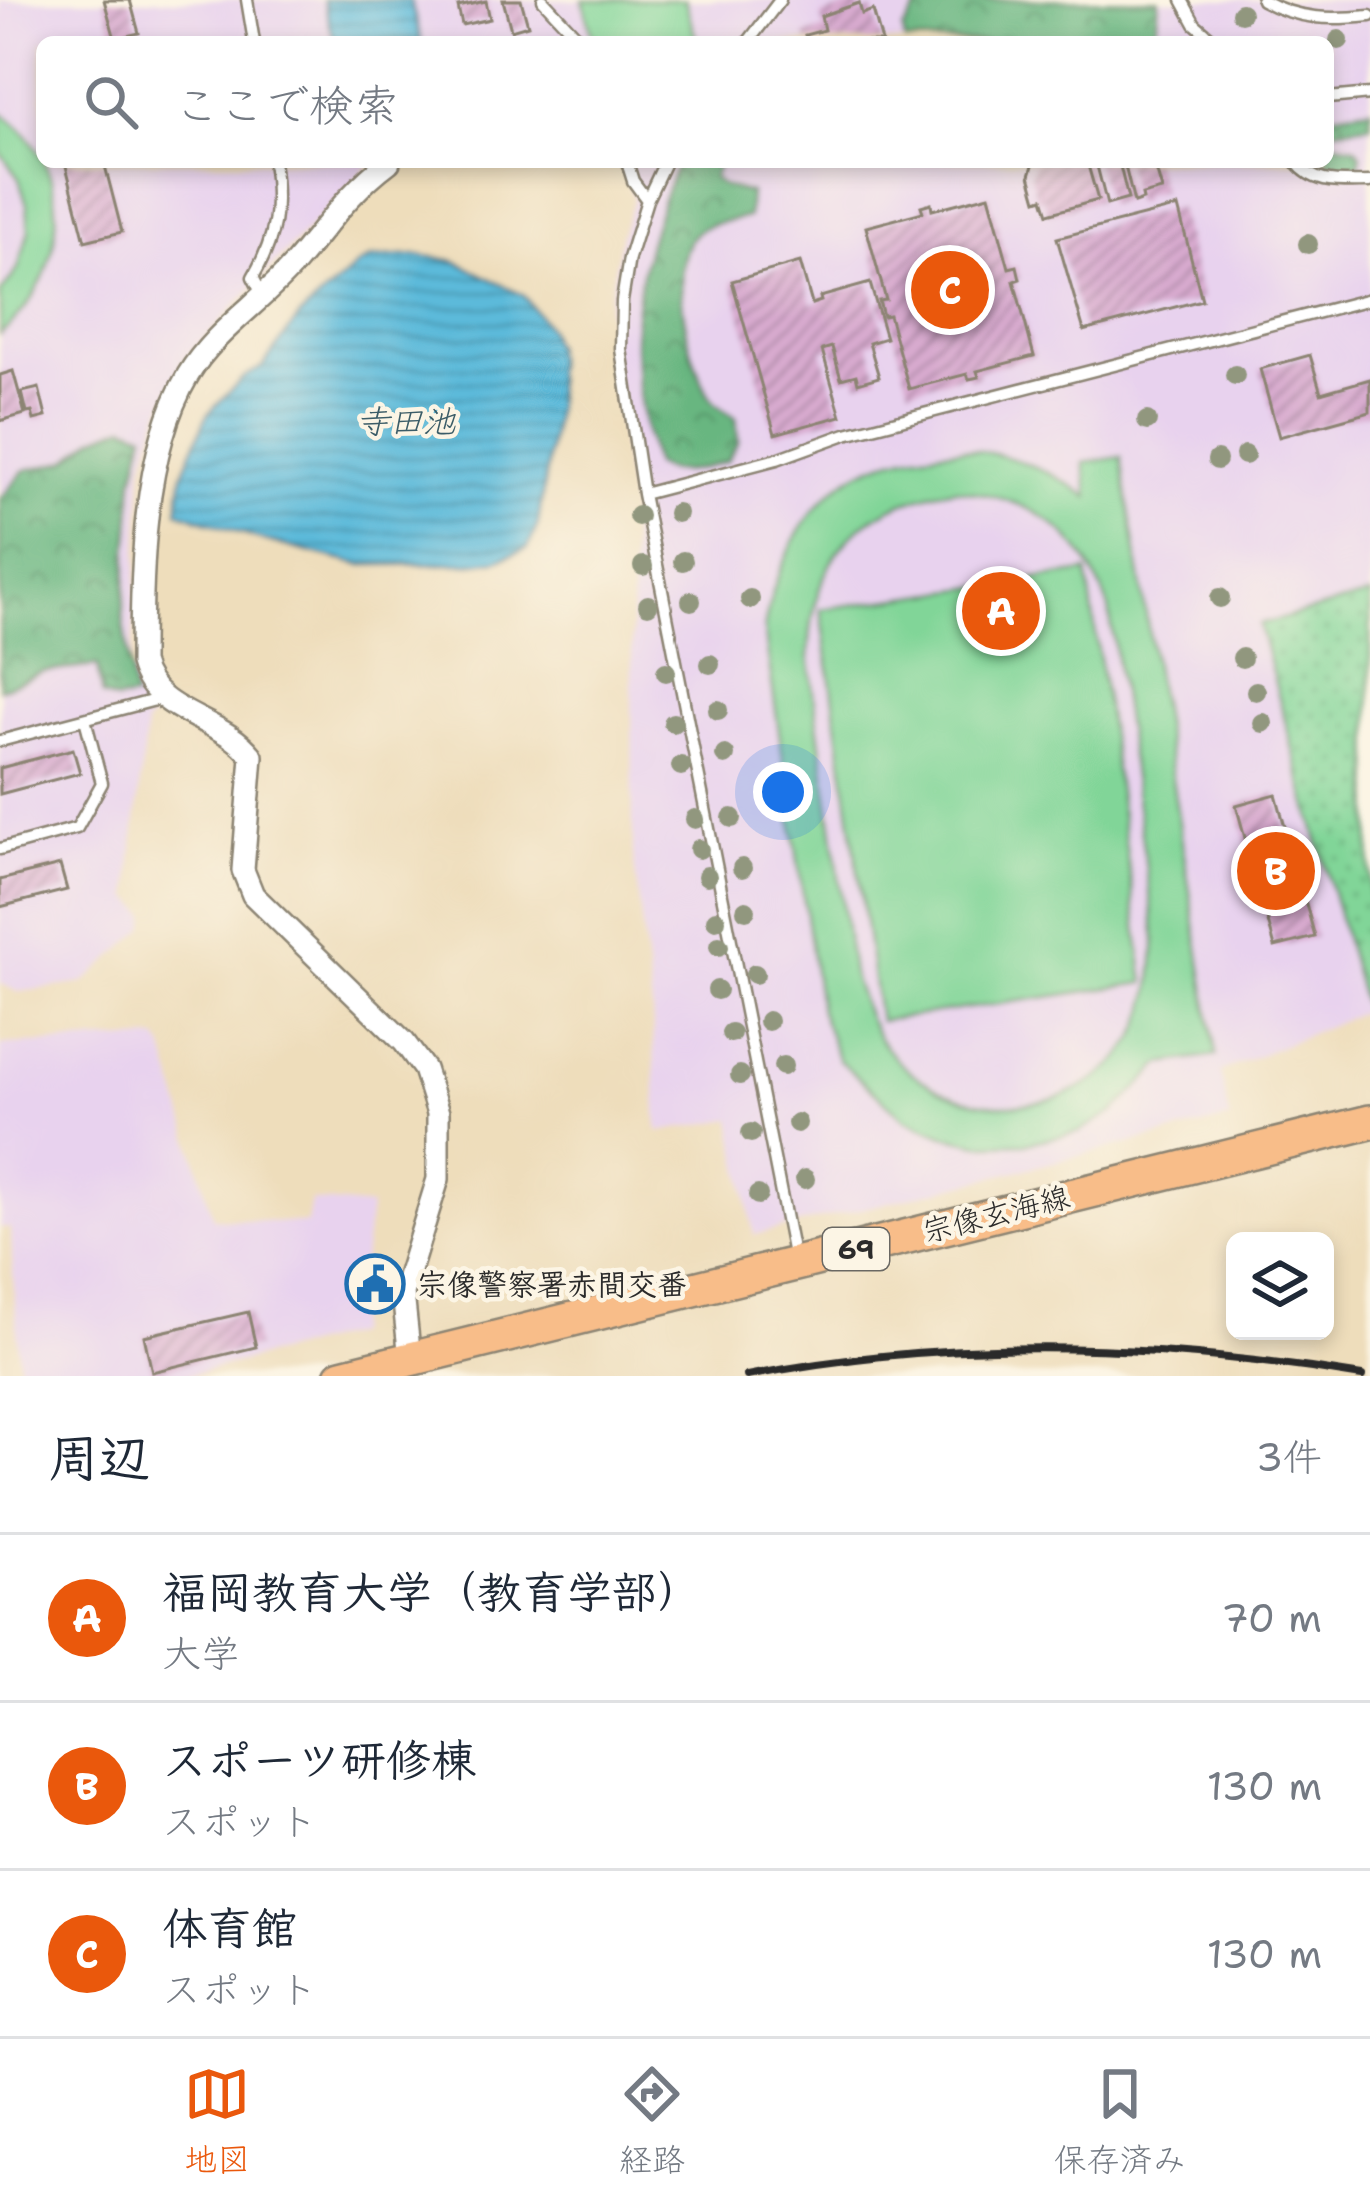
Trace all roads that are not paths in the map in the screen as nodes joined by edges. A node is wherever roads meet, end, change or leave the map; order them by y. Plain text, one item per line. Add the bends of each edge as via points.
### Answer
1 (247, 0) edge
2 (543, 0) edge
3 (781, 0) edge
4 (1182, 0) edge
5 (1262, 0) edge
6 (1370, 16) edge
7 (253, 36) edge
8 (576, 36) edge
9 (753, 36) edge
10 (1209, 36) edge
11 (1370, 94) edge
12 (1334, 97) edge
13 (274, 168) edge
14 (381, 168) edge
15 (629, 168) edge
16 (661, 168) edge
17 (1300, 168) edge
18 (1370, 182) edge
19 (647, 200) junction
20 (262, 295) junction
21 (1370, 299) edge
22 (643, 494) junction
23 (163, 698) junction
24 (85, 718) junction
25 (0, 741) edge
26 (0, 849) edge
27 (1370, 1122) edge
28 (795, 1264) junction
29 (390, 1368) edge
30 (342, 1376) edge

1 - 7 lane
2 - 8 lane
3 - 9 lane
4 - 10 lane
5 - 6 lane via 1288,14
11 - 12 lane
13 - 20 lane via 278,217 253,278
14 - 20 street
15 - 19 lane
16 - 19 lane
17 - 18 lane via 1328,182
19 - 22 lane via 622,301
20 - 23 street via 188,376 154,470 141,663
21 - 22 lane
22 - 28 lane
23 - 24 lane
23 - 29 street via 238,737 252,755 243,870 253,896 424,1069 438,1113 438,1179
24 - 25 lane
24 - 26 lane via 102,783 77,828
27 - 28 main road, 宗像玄海線 / 69
28 - 29 main road, 宗像玄海線 / 69
29 - 30 main road, 宗像玄海線 / 69

